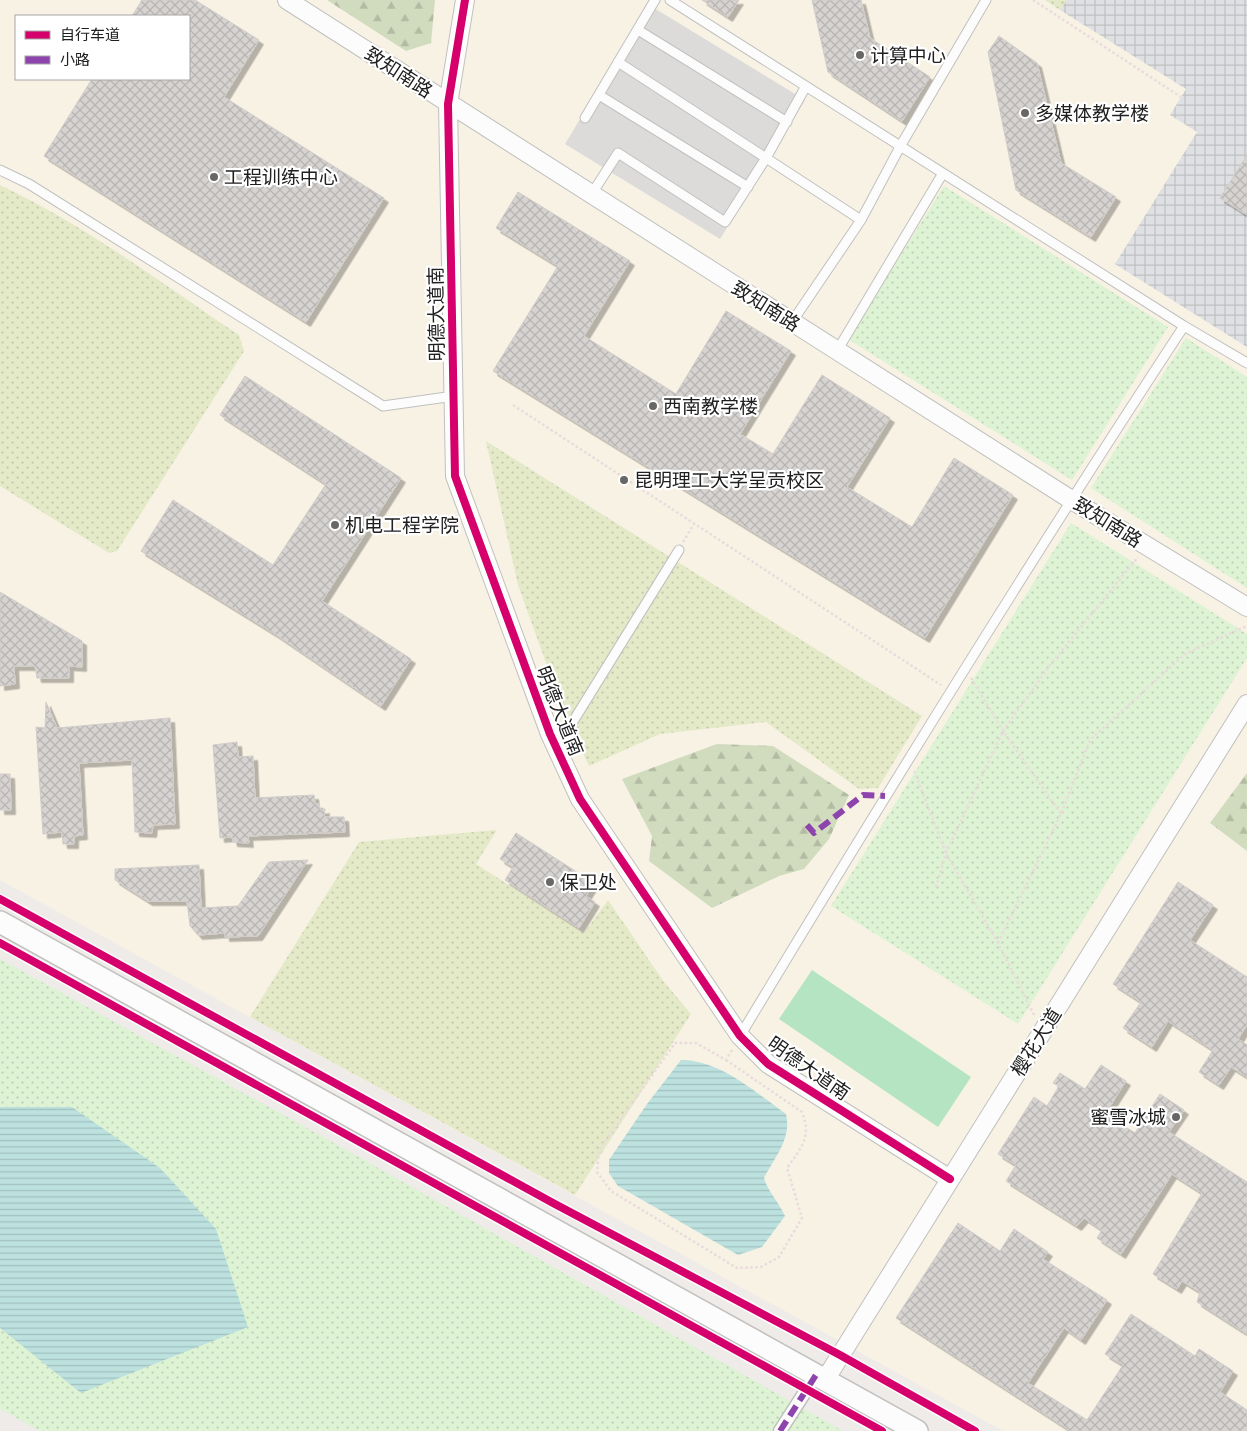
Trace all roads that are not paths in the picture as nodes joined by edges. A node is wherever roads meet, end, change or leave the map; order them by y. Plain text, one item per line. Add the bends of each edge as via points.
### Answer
1 (287, 0) edge
2 (465, 0) edge
3 (655, 0) edge
4 (670, 0) edge
5 (986, 0) edge
6 (638, 30) junction
7 (618, 62) junction
8 (806, 86) junction
9 (599, 95) junction
10 (448, 104) junction
11 (585, 118) dead end
12 (787, 122) junction
13 (901, 145) junction
14 (766, 158) junction
15 (0, 170) edge
16 (942, 173) junction
17 (748, 186) junction
18 (591, 195) junction
19 (861, 220) junction
20 (792, 322) junction
21 (1184, 326) junction
22 (837, 351) junction
23 (1247, 363) edge
24 (454, 396) junction
25 (1070, 499) junction
26 (679, 550) road end
27 (1247, 607) edge
28 (1247, 704) edge
29 (550, 734) junction
30 (0, 922) edge
31 (740, 1036) junction
32 (950, 1179) junction
33 (821, 1378) junction
34 (780, 1431) edge
35 (917, 1431) edge

1 - 10 street, 致知南路
2 - 10 street, 明德大道南
3 - 6 lane
4 - 8 lane
5 - 13 lane
6 - 7 lane
6 - 12 lane
7 - 9 lane
7 - 14 lane
8 - 12 lane
8 - 13 lane
9 - 11 lane
9 - 17 lane
10 - 18 street, 致知南路
10 - 24 street, 明德大道南
12 - 14 lane
13 - 16 lane
13 - 19 lane
14 - 17 lane
14 - 19 lane
15 - 24 lane via 38,189 383,406
16 - 21 lane
16 - 22 lane
17 - 18 lane via 726,222 618,153
18 - 20 street, 致知南路
19 - 20 lane
20 - 22 street, 致知南路
21 - 23 lane
21 - 25 lane
22 - 25 street, 致知南路
24 - 29 street, 明德大道南 via 455,476
25 - 27 street, 致知南路
25 - 31 lane
26 - 29 lane via 569,728
28 - 32 street, 樱花大道
29 - 31 street, 明德大道南 via 580,799
30 - 33 street
31 - 32 street, 明德大道南 via 768,1064
32 - 33 street, 樱花大道
33 - 34 street
33 - 35 street

